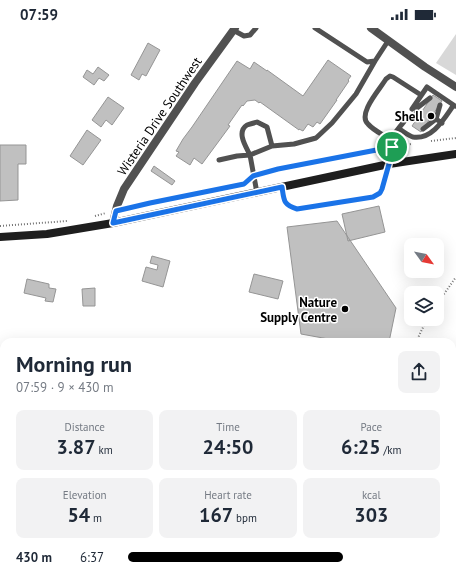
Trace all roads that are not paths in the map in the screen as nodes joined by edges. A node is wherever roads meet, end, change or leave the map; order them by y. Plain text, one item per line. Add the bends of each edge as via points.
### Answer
1 (256, 28) edge
2 (315, 28) edge
3 (370, 28) edge
4 (234, 29) edge
5 (388, 41) junction
6 (375, 61) junction
7 (456, 87) edge
8 (421, 95) junction
9 (430, 98) dead end
10 (440, 105) dead end
11 (455, 106) edge
12 (415, 108) junction
13 (424, 108) dead end
14 (434, 114) dead end
15 (417, 115) dead end
16 (405, 120) dead end
17 (436, 120) junction
18 (428, 122) dead end
19 (442, 123) junction
20 (400, 128) junction
21 (423, 129) dead end
22 (391, 140) junction
23 (272, 146) junction
24 (456, 154) edge
25 (250, 155) junction
26 (219, 160) dead end
27 (389, 164) junction
28 (282, 187) junction
29 (257, 193) junction
30 (113, 223) junction
31 (0, 237) edge

1 - 4 lane via 250,35 244,36
2 - 6 lane via 360,59 367,62
3 - 5 street
4 - 30 street, Wisteria Drive Southwest via 124,189
5 - 6 lane
5 - 7 street
6 - 23 lane via 356,94 316,138
8 - 11 lane via 427,87
8 - 12 lane
8 - 22 lane via 393,77 386,79 365,111 365,119 367,124
9 - 12 lane
10 - 17 lane
11 - 19 lane
12 - 13 lane
12 - 15 lane
14 - 17 lane
16 - 20 lane
17 - 18 lane
17 - 19 lane
17 - 21 lane
19 - 20 lane via 426,136 412,137
20 - 22 lane
22 - 27 lane
23 - 25 lane
23 - 25 lane via 267,127 257,122 247,125 243,131 243,140
24 - 27 main road
25 - 26 lane
25 - 29 lane
27 - 28 main road
27 - 28 lane via 382,189 373,197 297,209 287,206
28 - 29 main road
29 - 30 main road
30 - 31 main road via 47,234

